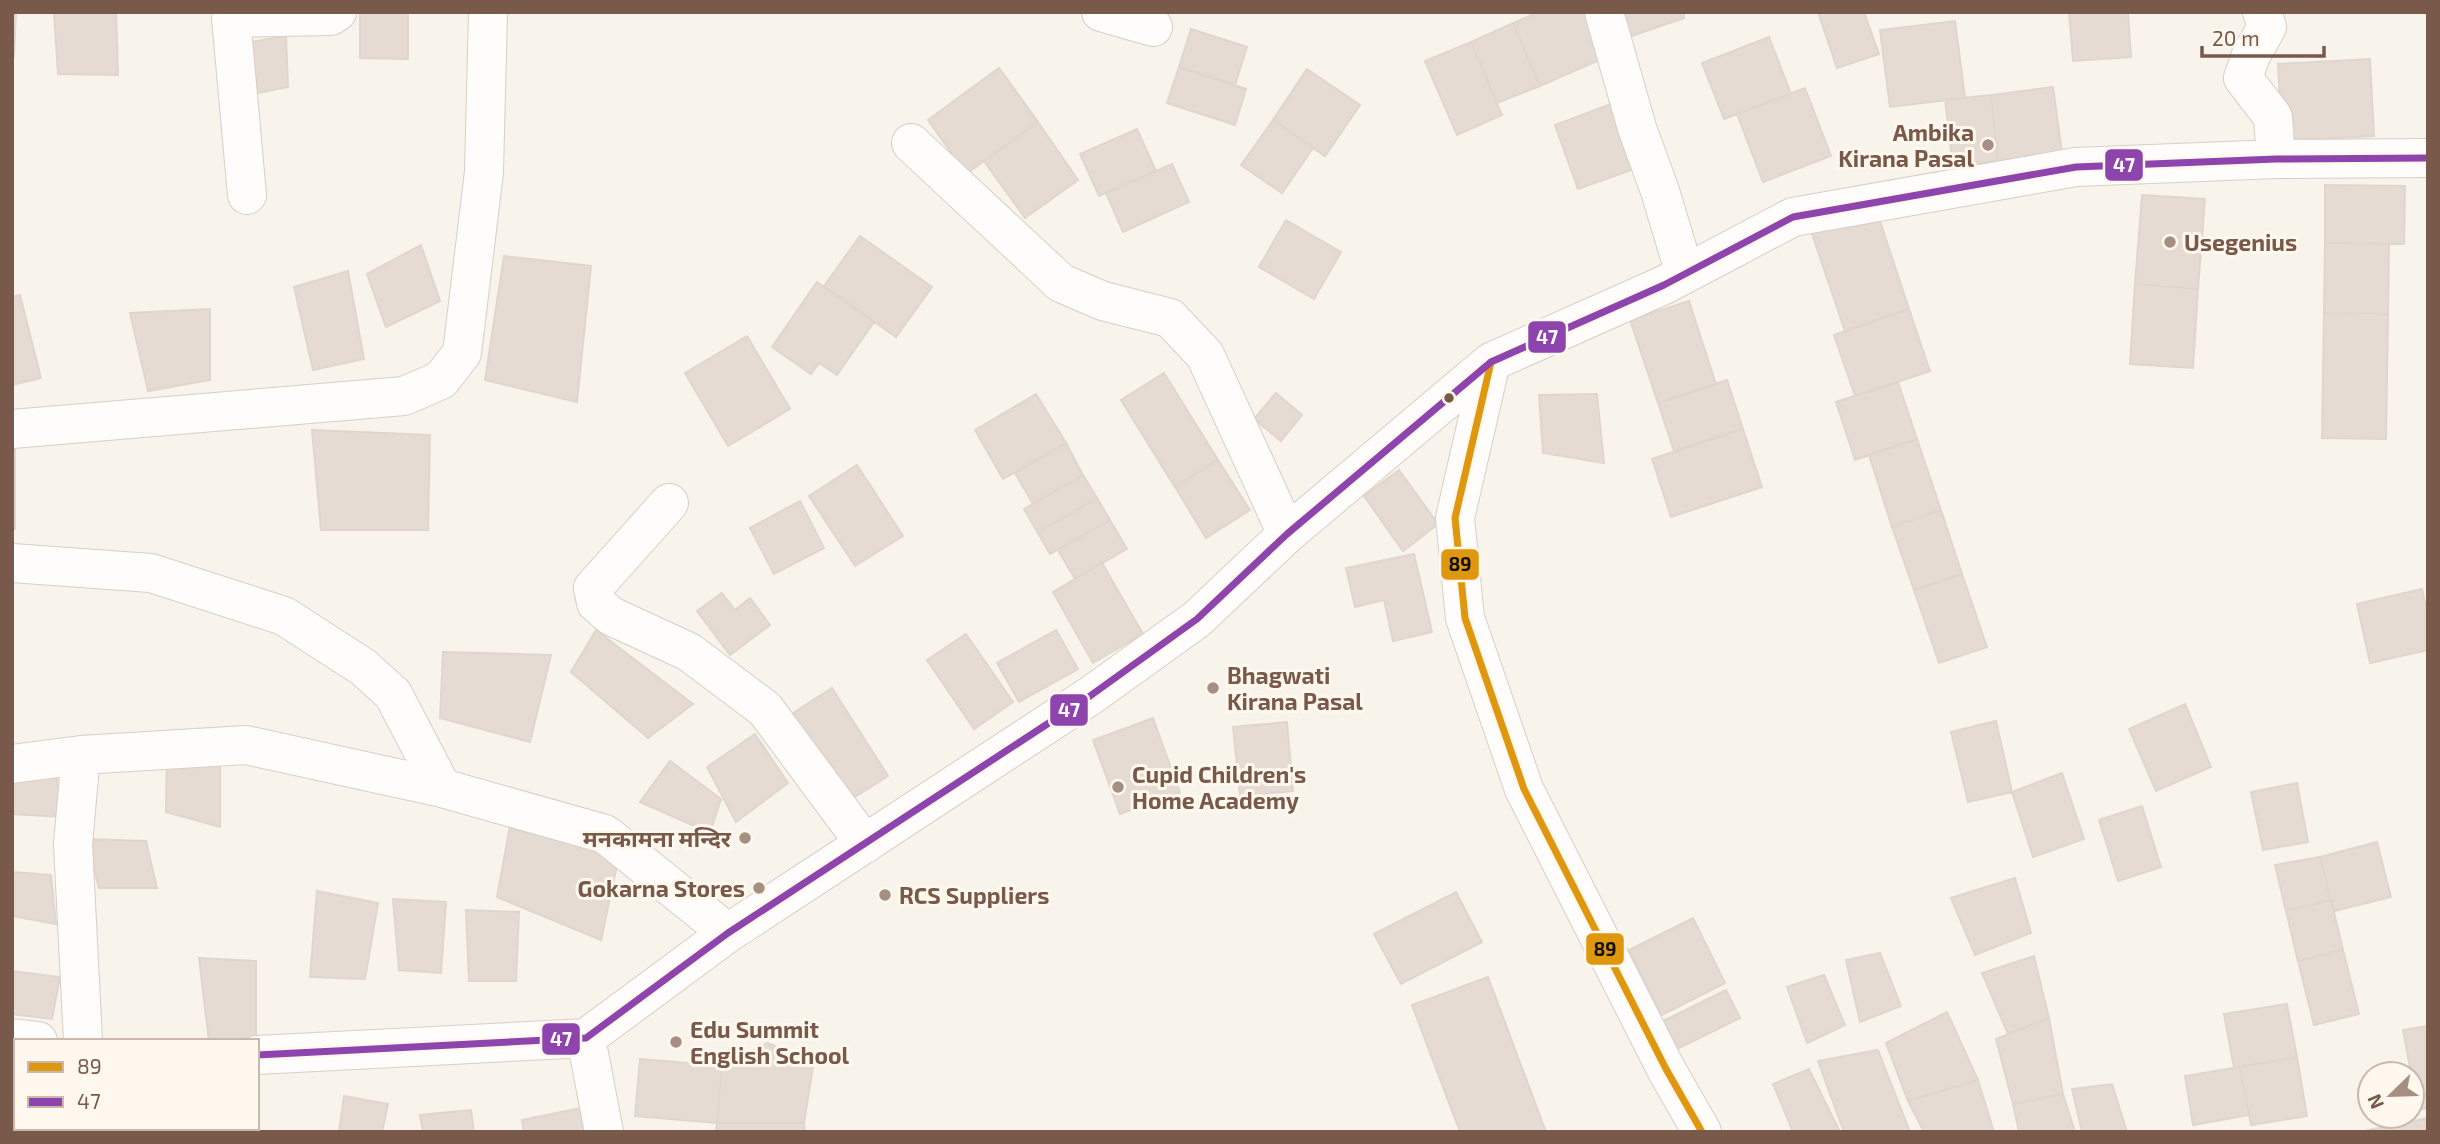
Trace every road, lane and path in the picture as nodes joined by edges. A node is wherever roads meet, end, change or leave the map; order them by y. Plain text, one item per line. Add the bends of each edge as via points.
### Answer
1 (337, 12) edge
2 (488, 12) edge
3 (1101, 12) edge
4 (1605, 12) edge
5 (2262, 12) edge
6 (1153, 27) dead end
7 (911, 142) dead end
8 (2428, 158) edge
9 (2276, 159) junction
10 (247, 195) dead end
11 (1685, 274) junction
12 (1491, 362) junction
13 (12, 429) edge
14 (669, 503) dead end
15 (1287, 534) junction
16 (12, 563) edge
17 (82, 755) junction
18 (12, 764) edge
19 (442, 788) junction
20 (865, 844) junction
21 (728, 933) junction
22 (586, 1038) junction
23 (83, 1039) edge
24 (259, 1055) edge
25 (604, 1132) edge
26 (1702, 1132) edge

1 - 10 street via 331,16 231,18
2 - 13 street via 484,172 462,353 441,380 404,396
3 - 6 street
4 - 11 street
5 - 9 street via 2267,27 2244,78 2273,117
7 - 15 street via 1061,283 1103,301 1170,317 1205,355
8 - 9 street
9 - 11 street via 2076,167 1793,217
11 - 12 street
12 - 15 street
12 - 26 street via 1455,519 1465,618 1524,789
14 - 20 street via 593,588 596,603 611,617 689,652 765,709
15 - 20 street via 1197,619 1090,696
16 - 19 street via 151,573 284,616 363,667 393,694
17 - 18 street
17 - 19 street via 247,745
17 - 23 street via 73,844
19 - 21 street via 605,834
20 - 21 street
21 - 22 street
22 - 24 street
22 - 25 street

